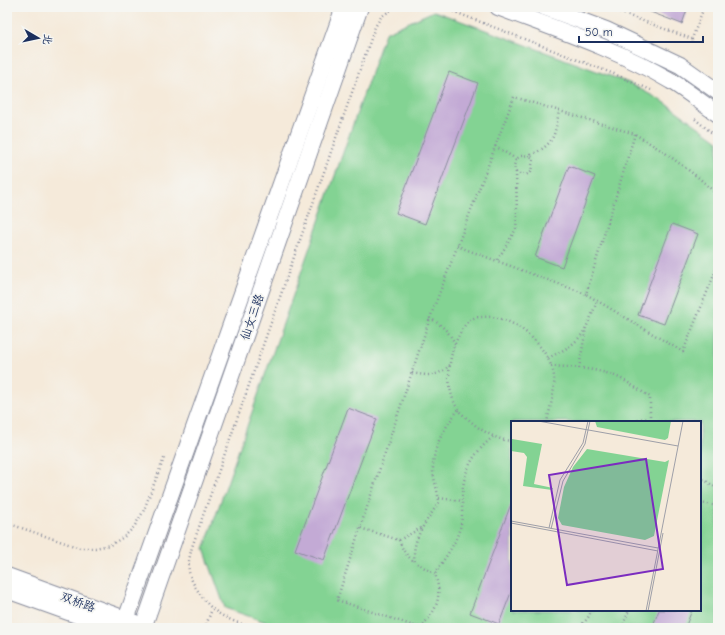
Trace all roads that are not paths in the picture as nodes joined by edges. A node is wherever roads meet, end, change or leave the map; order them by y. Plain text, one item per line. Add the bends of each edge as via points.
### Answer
1 (344, 7) edge
2 (360, 7) edge
3 (498, 7) edge
4 (544, 7) edge
5 (718, 92) edge
6 (718, 114) edge
7 (7, 576) edge
8 (7, 590) edge
9 (125, 624) edge
10 (145, 627) edge
11 (113, 628) edge

1 - 9 street, 仙女三路
2 - 10 street, 仙女三路
3 - 6 street via 635,62 672,81
4 - 5 street via 606,30 680,64
7 - 9 street, 双桥路
8 - 11 street, 双桥路
9 - 10 street, 双桥路

